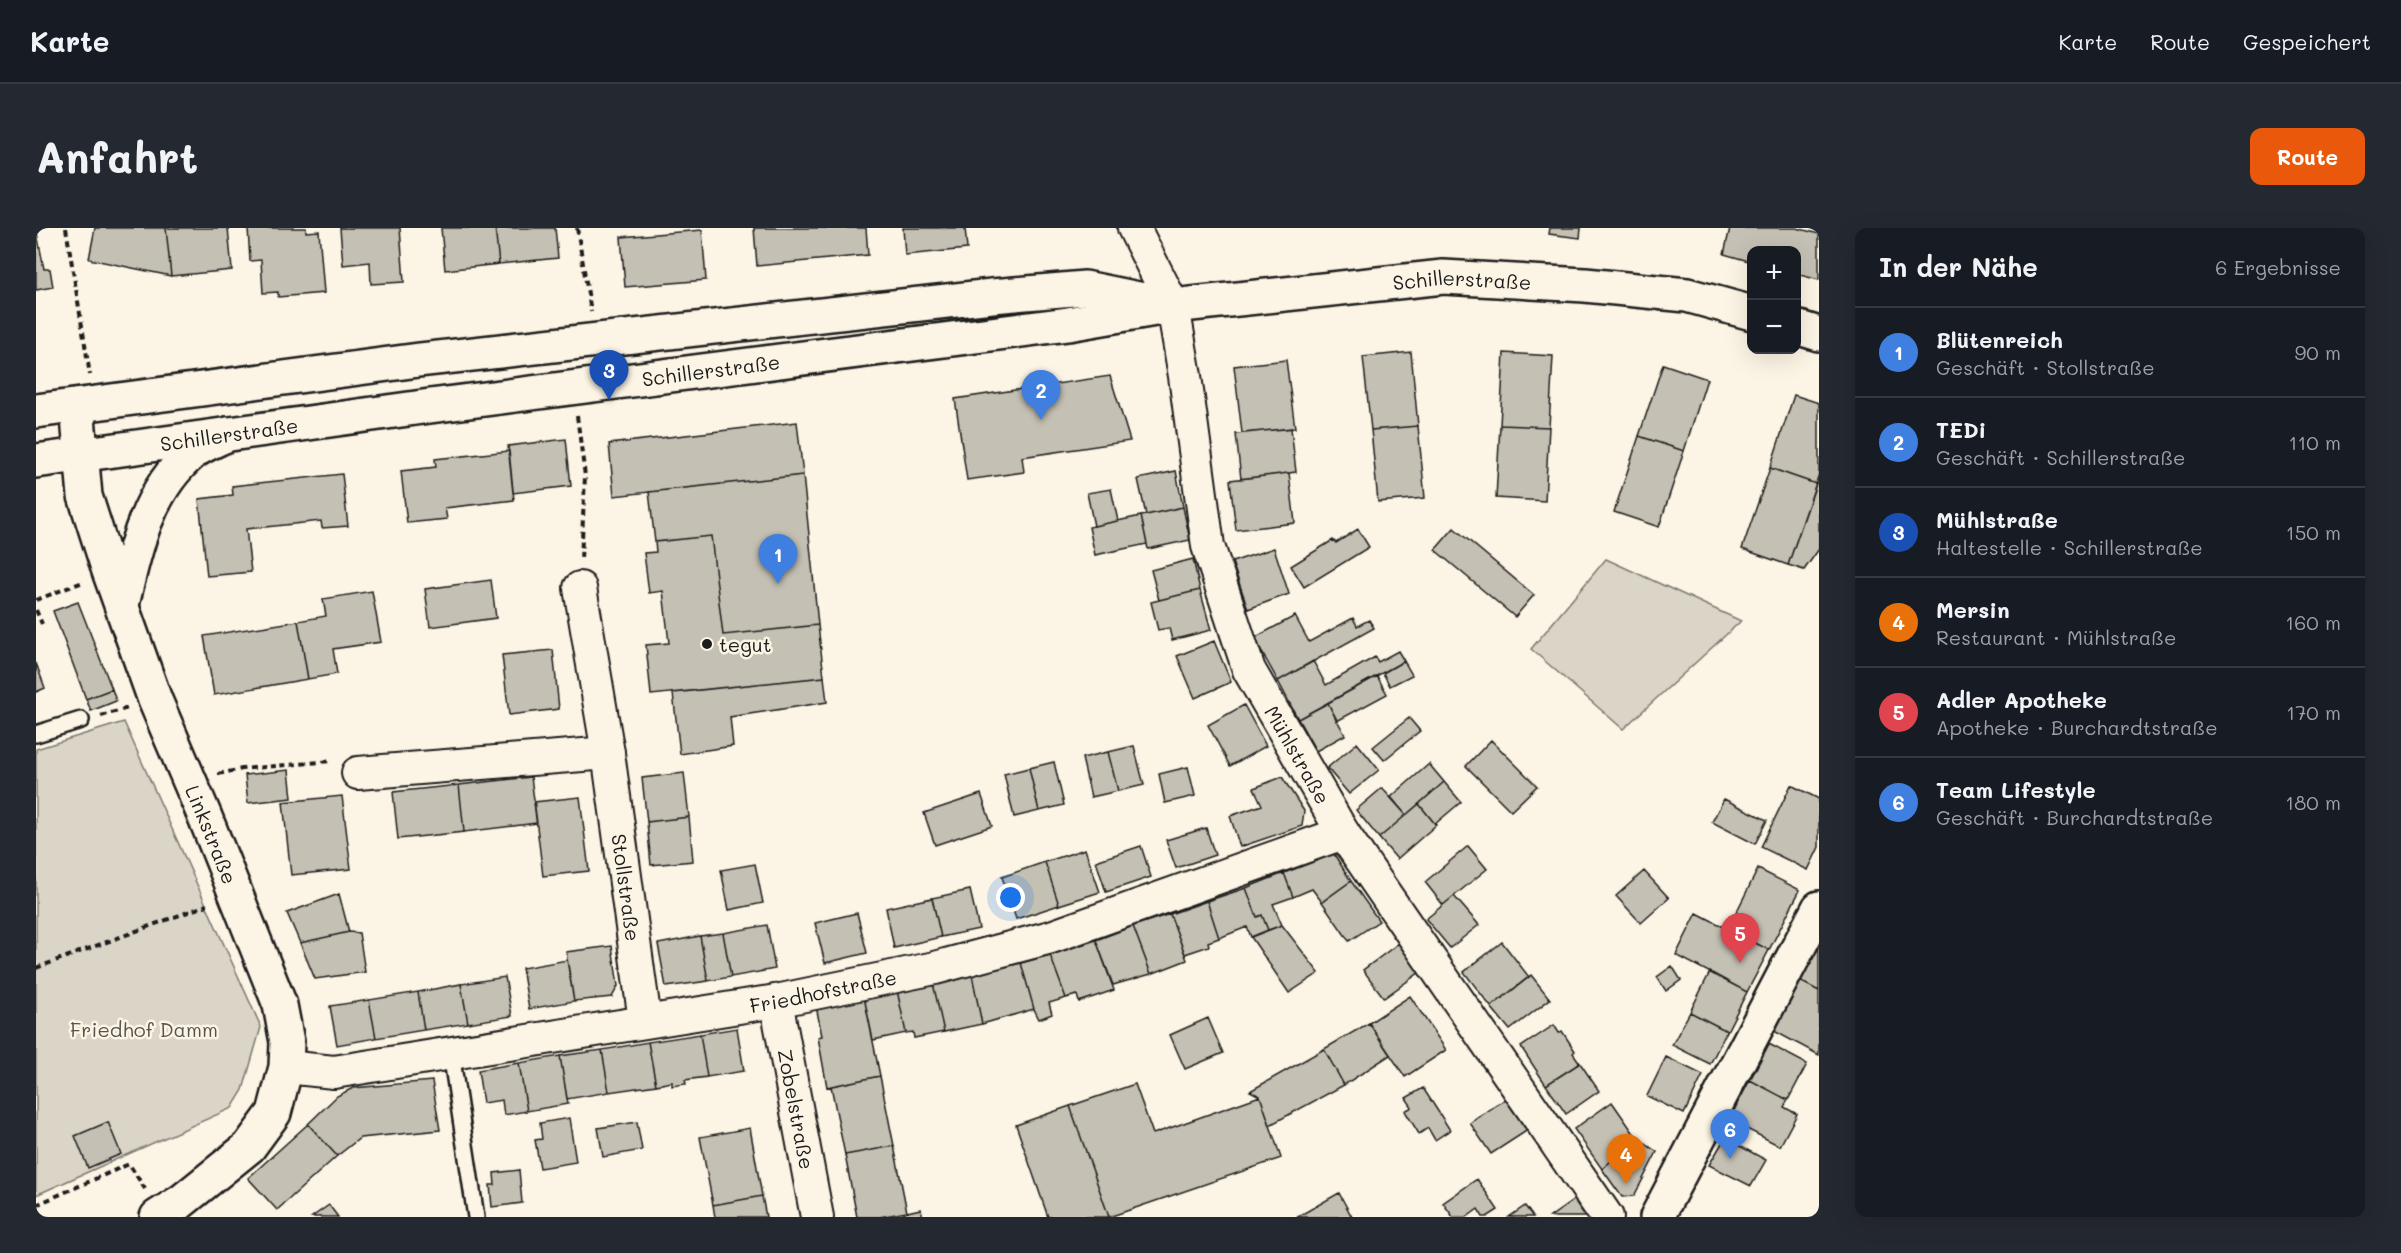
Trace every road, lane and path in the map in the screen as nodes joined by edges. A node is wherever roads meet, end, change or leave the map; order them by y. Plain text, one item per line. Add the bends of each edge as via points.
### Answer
1 (66, 228) edge
2 (577, 228) edge
3 (1134, 228) edge
4 (1173, 306) junction
5 (1747, 312) edge
6 (1801, 328) edge
7 (1819, 334) edge
8 (598, 339) junction
9 (90, 375) dead end
10 (77, 406) junction
11 (36, 411) edge
12 (230, 433) junction
13 (580, 441) dead end
14 (83, 455) junction
15 (36, 461) edge
16 (80, 583) dead end
17 (580, 588) joint
18 (36, 600) edge
19 (122, 605) junction
20 (36, 610) edge
21 (42, 624) dead end
22 (131, 707) dead end
23 (110, 714) dead end
24 (81, 720) dead end
25 (36, 734) edge
26 (608, 753) junction
27 (358, 773) joint
28 (188, 780) junction
29 (1343, 833) junction
30 (234, 895) junction
31 (1819, 908) edge
32 (36, 968) edge
33 (776, 1001) junction
34 (645, 1021) junction
35 (451, 1053) junction
36 (286, 1066) junction
37 (36, 1205) edge
38 (173, 1213) edge
39 (476, 1217) edge
40 (817, 1217) edge
41 (1607, 1217) edge
42 (1657, 1217) edge

1 - 9 path
2 - 8 path
3 - 4 street, Mühlstraße
4 - 5 main road, Schillerstraße via 1443,277 1687,295
4 - 8 main road, Schillerstraße via 1085,288
4 - 12 main road, Schillerstraße via 1068,324
4 - 29 street, Mühlstraße via 1208,546 1249,670
6 - 7 main road
8 - 10 main road, Schillerstraße
10 - 11 main road, Schillerstraße
10 - 14 main road, Linkstraße
12 - 14 main road, Schillerstraße
12 - 19 main road via 192,453 170,475 139,538
13 - 17 path via 585,476
14 - 15 main road, Schillerstraße
14 - 19 main road, Linkstraße via 85,496
16 - 18 path
17 - 26 street, Stollstraße
19 - 28 main road, Linkstraße via 154,700
20 - 21 path
22 - 23 path
24 - 25 lane
26 - 27 street
26 - 34 street, Stollstraße
27 - 28 path via 330,760 242,769
28 - 30 main road, Linkstraße
29 - 33 street, Friedhofstraße via 1051,937 935,968
29 - 41 street, Mühlstraße
30 - 32 path
30 - 36 main road, Linkstraße via 280,1005 287,1041
31 - 42 main road
33 - 34 street, Friedhofstraße
33 - 40 street, Zobelstraße
34 - 35 street, Friedhofstraße
35 - 36 street, Friedhofstraße via 334,1072
35 - 39 lane
36 - 38 main road, Linkstraße via 274,1113 249,1147
37 - 38 path via 129,1164

